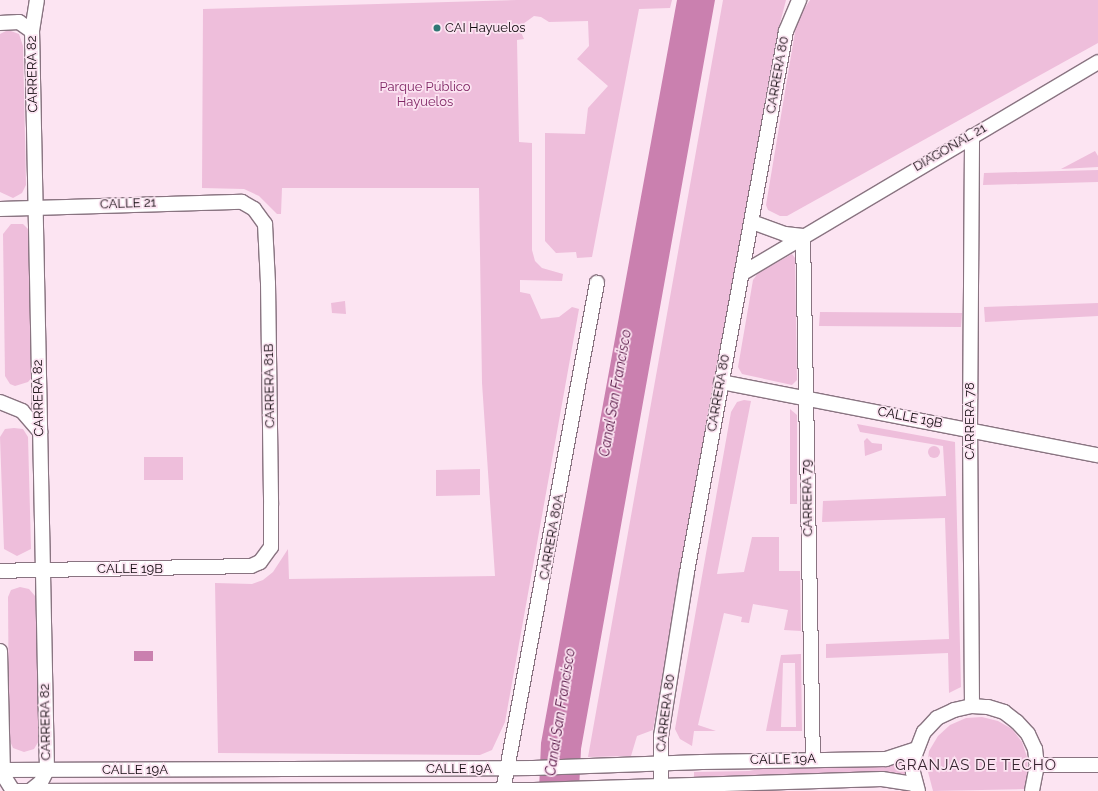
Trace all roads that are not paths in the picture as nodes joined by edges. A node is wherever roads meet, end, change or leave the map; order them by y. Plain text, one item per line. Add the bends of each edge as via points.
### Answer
1 (37, 0) edge
2 (799, 0) edge
3 (0, 23) edge
4 (32, 31) junction
5 (1098, 62) edge
6 (972, 136) junction
7 (35, 207) junction
8 (0, 208) edge
9 (254, 209) joint
10 (752, 222) junction
11 (803, 236) junction
12 (743, 273) junction
13 (597, 283) dead end
14 (721, 382) junction
15 (806, 398) junction
16 (0, 402) edge
17 (970, 430) junction
18 (40, 432) junction
19 (1098, 455) edge
20 (260, 562) joint
21 (42, 570) junction
22 (0, 571) edge
23 (0, 651) edge
24 (972, 706) junction
25 (916, 749) junction
26 (812, 760) junction
27 (660, 763) junction
28 (1098, 765) edge
29 (1037, 766) junction
30 (506, 768) junction
31 (2, 770) edge
32 (47, 770) junction
33 (812, 786) edge
34 (916, 787) edge
35 (660, 788) edge
36 (503, 790) edge
37 (13, 791) edge
38 (17, 791) edge
39 (30, 791) edge
40 (212, 791) edge
41 (1032, 791) edge

1 - 4 street, CARRERA 82
2 - 10 street, CARRERA 80 via 786,31
3 - 4 street via 19,22
4 - 7 street, CARRERA 82
5 - 6 street, DIAGONAL 21
6 - 11 street, DIAGONAL 21
6 - 17 street, CARRERA 78
7 - 8 street, CALLE 21
7 - 9 street, CALLE 21 via 242,202
7 - 18 street, CARRERA 82
9 - 20 street, CARRERA 81B via 265,224 271,384 271,547
10 - 11 street via 785,234
10 - 12 street, CARRERA 80
11 - 12 street, DIAGONAL 21
11 - 15 street, CARRERA 79
12 - 14 street, CARRERA 80
13 - 30 street, CARRERA 80A via 527,672
14 - 15 street, CALLE 19B
14 - 27 street, CARRERA 80 via 662,729
15 - 17 street, CALLE 19B
15 - 26 street, CARRERA 79
16 - 18 street via 22,411
17 - 19 street, CALLE 19B
17 - 24 street, CARRERA 78
18 - 21 street, CARRERA 82
20 - 21 street, CALLE 19B via 240,568
21 - 22 street, CALLE 19B
21 - 32 street, CARRERA 82
23 - 31 street
24 - 25 street via 954,710 937,718 924,732
24 - 29 street via 993,709 1017,722 1028,734 1035,749
25 - 26 street, CALLE 19A via 886,759
25 - 34 street via 913,772
26 - 27 street, CALLE 19A
27 - 30 street, CALLE 19A
27 - 35 street, CARRERA 80
28 - 29 street
29 - 41 street
30 - 32 street, CALLE 19A
30 - 36 street, CARRERA 80A
31 - 32 street, CALLE 19A
31 - 37 street
32 - 39 street, CARRERA 82 via 41,782
33 - 34 street, CALLE 19A via 890,779
33 - 35 street, CALLE 19A
35 - 36 street, CALLE 19A
36 - 40 street, CALLE 19A
38 - 39 street, CALLE 19A
39 - 40 street, CALLE 19A

